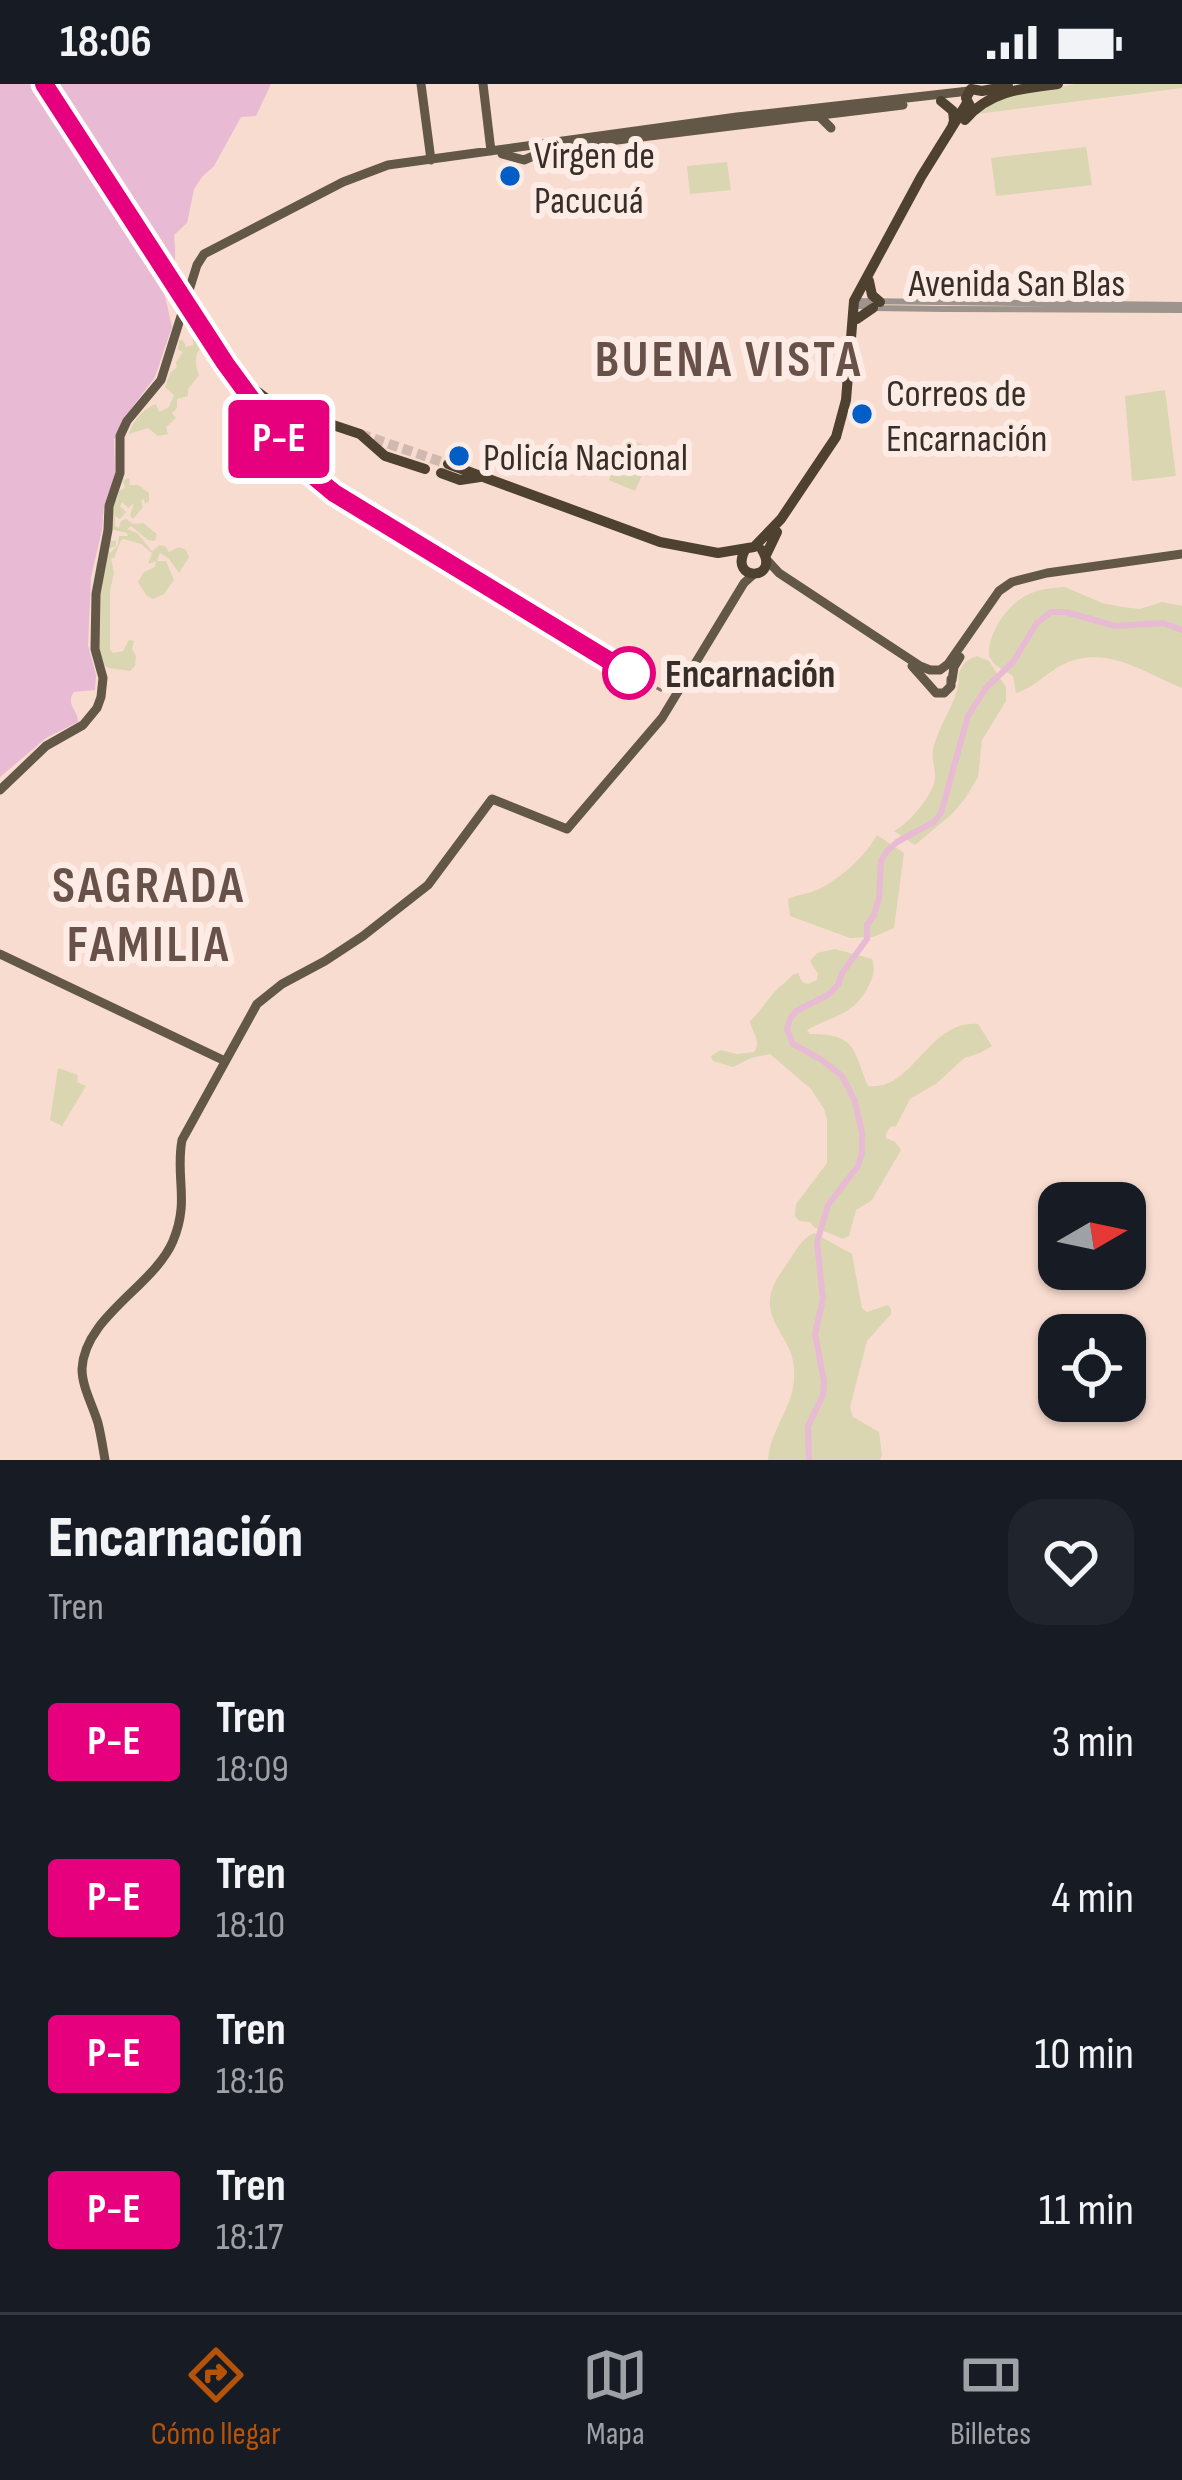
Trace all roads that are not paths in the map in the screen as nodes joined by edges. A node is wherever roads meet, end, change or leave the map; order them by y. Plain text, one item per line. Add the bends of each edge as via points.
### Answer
1 (50, 84) edge
2 (421, 84) edge
3 (483, 84) edge
4 (1024, 84) edge
5 (1058, 84) edge
6 (974, 99) junction
7 (940, 101) junction
8 (818, 115) junction
9 (831, 128) dead end
10 (952, 128) junction
11 (491, 151) junction
12 (523, 151) junction
13 (448, 158) junction
14 (431, 160) junction
15 (863, 304) junction
16 (1182, 307) edge
17 (425, 469) dead end
18 (444, 469) tunnel mouth
19 (750, 548) junction
20 (718, 553) junction
21 (1182, 557) edge
22 (755, 565) junction
23 (938, 670) junction
24 (952, 680) junction
25 (929, 686) junction
26 (0, 790) edge
27 (0, 954) edge
28 (225, 1061) junction
29 (105, 1460) edge

1 - 17 highway via 245,383 271,403
2 - 14 main road
3 - 11 main road
4 - 6 highway
5 - 6 highway
6 - 7 main road
6 - 10 highway
6 - 12 main road via 737,117
6 - 15 highway
7 - 8 main road
7 - 10 highway via 953,111
8 - 9 main road
8 - 12 main road
10 - 15 highway
11 - 12 main road
11 - 13 main road
12 - 13 main road
13 - 14 main road
14 - 26 main road via 364,172 199,260 161,380 120,436 96,594 101,698 83,725 46,746
15 - 16 street, Avenida San Blas
15 - 19 highway via 839,429 781,519
15 - 22 highway via 847,424
18 - 20 highway via 487,477 647,538
19 - 20 highway
19 - 22 highway
19 - 22 highway via 762,550
20 - 22 highway
21 - 23 main road via 1012,582
21 - 24 main road via 1018,585 995,605
22 - 23 main road
22 - 25 main road via 913,667
22 - 28 main road via 658,724 565,828 492,799 428,885 256,1004
23 - 24 main road
23 - 25 main road
24 - 25 main road via 944,693
27 - 28 main road
28 - 29 main road via 182,1140 183,1208 171,1246 85,1354 83,1380

